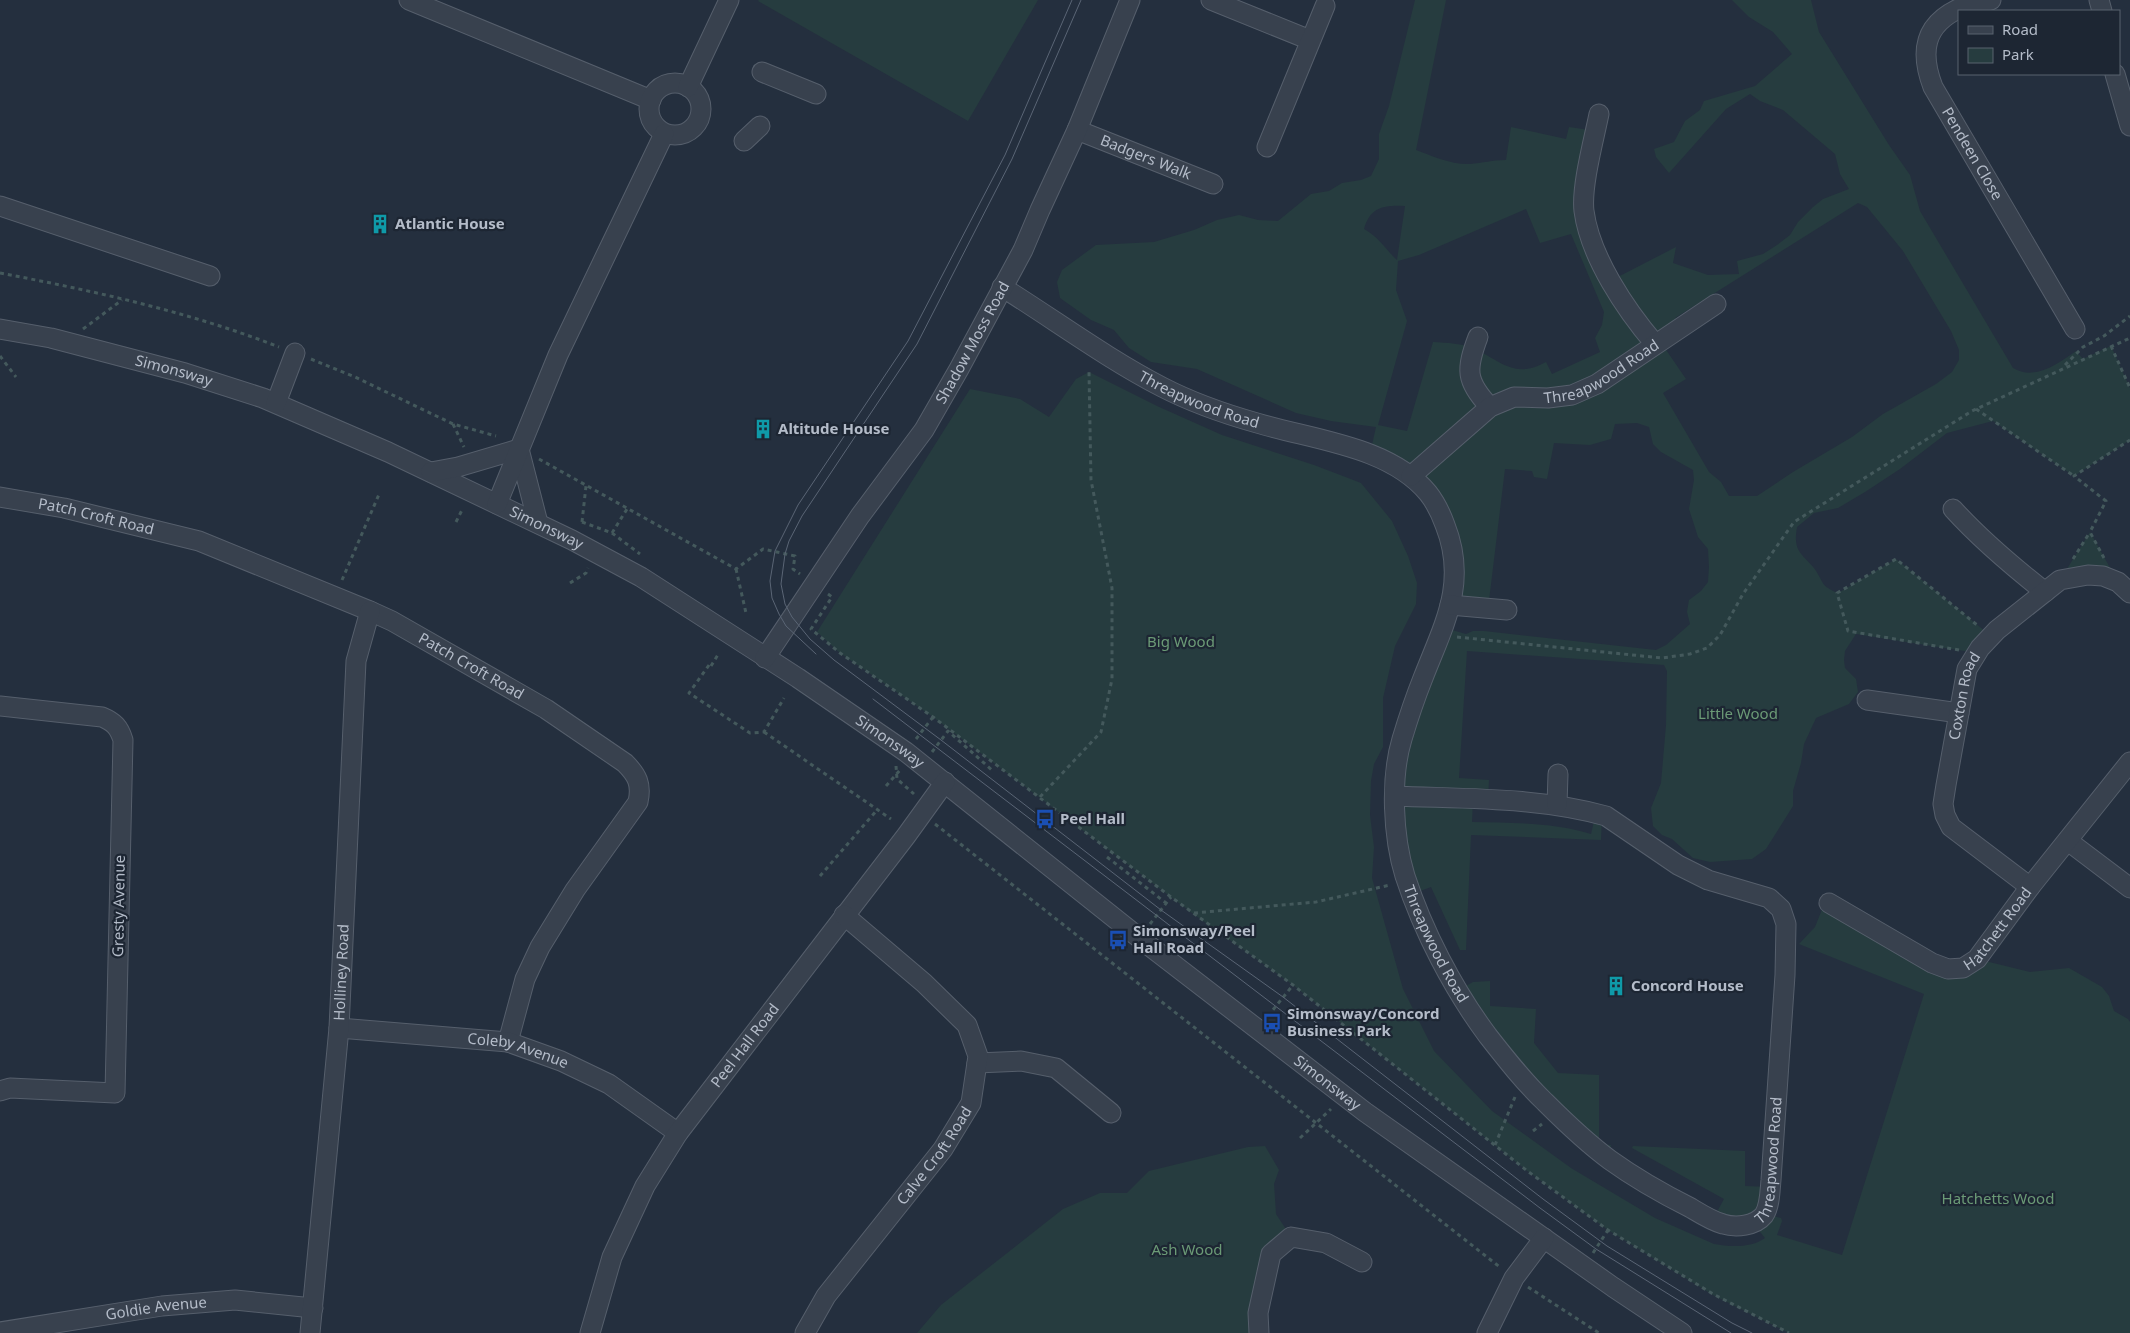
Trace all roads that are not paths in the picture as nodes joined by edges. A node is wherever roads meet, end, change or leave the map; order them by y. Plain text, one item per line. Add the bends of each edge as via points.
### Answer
1 (409, 0) edge
2 (729, 0) edge
3 (1130, 0) edge
4 (1211, 0) edge
5 (1991, 0) edge
6 (1325, 6) dead end
7 (1310, 40) junction
8 (762, 72) dead end
9 (2115, 75) edge
10 (688, 88) junction
11 (816, 94) dead end
12 (651, 100) junction
13 (1599, 114) dead end
14 (760, 126) dead end
15 (2130, 126) edge
16 (1077, 130) junction
17 (664, 134) junction
18 (744, 141) dead end
19 (1267, 147) dead end
20 (1213, 184) dead end
21 (0, 206) edge
22 (210, 276) dead end
23 (1002, 287) junction
24 (1716, 304) dead end
25 (2075, 328) dead end
26 (0, 329) edge
27 (1478, 337) dead end
28 (1656, 344) junction
29 (295, 353) road end
30 (276, 403) junction
31 (1490, 407) junction
32 (520, 449) junction
33 (431, 472) junction
34 (1411, 476) junction
35 (0, 498) edge
36 (497, 504) junction
37 (1953, 509) dead end
38 (538, 524) junction
39 (2052, 586) junction
40 (2124, 588) edge
41 (1450, 606) junction
42 (1507, 610) dead end
43 (370, 611) junction
44 (765, 658) junction
45 (1868, 700) dead end
46 (0, 706) edge
47 (1959, 713) junction
48 (2130, 762) edge
49 (1558, 774) dead end
50 (945, 782) junction
51 (1395, 796) junction
52 (1557, 805) junction
53 (2068, 841) junction
54 (2030, 887) junction
55 (2130, 888) edge
56 (1829, 903) dead end
57 (844, 915) junction
58 (339, 1028) junction
59 (508, 1042) junction
60 (977, 1063) junction
61 (0, 1091) edge
62 (1112, 1114) dead end
63 (678, 1132) junction
64 (1544, 1238) junction
65 (1362, 1262) dead end
66 (313, 1308) junction
67 (51, 1328) edge
68 (0, 1332) edge
69 (310, 1333) edge
70 (590, 1333) edge
71 (805, 1333) edge
72 (1259, 1333) edge
73 (1487, 1333) edge
74 (1682, 1333) edge

1 - 12 street
2 - 10 street
3 - 16 street, Shadow Moss Road
4 - 7 street
5 - 25 street, Pendeen Close via 1961,8 1934,28 1925,49 1926,69 1933,87
6 - 7 street
7 - 19 street
8 - 11 street
9 - 15 street
10 - 12 street via 676,83 667,84
10 - 17 street via 697,95 700,103 699,119 688,132
12 - 17 street via 650,117
13 - 28 street via 1584,195 1588,228 1611,280
14 - 18 street
16 - 20 street, Badgers Walk
16 - 23 street, Shadow Moss Road via 1023,250
17 - 32 street via 558,355
21 - 22 street
23 - 34 street, Threapwood Road via 1163,388 1253,422 1387,460
23 - 44 street, Shadow Moss Road via 924,430 860,516
24 - 28 street, Threapwood Road
26 - 30 street, Simonsway via 50,338 185,373
27 - 31 street via 1470,360 1470,377 1474,388
28 - 31 street, Threapwood Road via 1596,384 1572,395 1514,397
29 - 30 street
30 - 33 street, Simonsway
31 - 34 street, Threapwood Road
32 - 33 street
32 - 36 street
32 - 38 street
33 - 36 street, Simonsway
34 - 41 street, Threapwood Road via 1440,511 1448,532 1455,575
35 - 43 street, Patch Croft Road via 64,508 198,541
36 - 38 street, Simonsway
37 - 39 street via 2003,558
38 - 44 street, Simonsway via 641,577
39 - 40 street, Coxton Road via 2088,575 2103,576
39 - 47 street, Coxton Road via 1991,636 1977,653 1967,669
41 - 42 street
41 - 51 street, Threapwood Road via 1401,740
43 - 58 street, Holliney Road via 356,661
43 - 59 street, Patch Croft Road via 546,709 625,763 639,782 638,802 575,890 540,947 525,979
44 - 50 street, Simonsway
45 - 47 street
46 - 61 street, Gresty Avenue via 102,717 119,729 122,740 115,1093 10,1088
47 - 54 street, Coxton Road via 1943,804 1945,814 1951,827
48 - 53 street, Hatchett Road
49 - 52 street
50 - 57 street, Peel Hall Road
50 - 64 street, Simonsway via 1344,1096
51 - 52 street, Threapwood Road
51 - 52 street, Threapwood Road via 1399,846 1410,887 1457,991 1522,1079 1567,1124 1609,1159 1655,1190 1723,1224 1738,1226 1760,1219 1765,1214 1771,1180 1785,976 1786,924 1781,909 1769,898 1708,880 1678,865 1606,816
53 - 54 street, Hatchett Road
53 - 55 street
54 - 56 street, Hatchett Road via 1977,959 1963,968 1948,969 1932,963
57 - 60 street, Calve Croft Road via 924,983 967,1025 978,1056
57 - 63 street, Peel Hall Road
58 - 59 street, Coleby Avenue
58 - 66 street, Holliney Road
59 - 63 street, Coleby Avenue via 562,1061 609,1084
60 - 62 street via 1021,1061 1056,1068
60 - 71 street, Calve Croft Road via 971,1103 943,1149 826,1296
63 - 70 street, Peel Hall Road via 644,1186 612,1258
64 - 73 street via 1514,1278
64 - 74 street, Simonsway
65 - 72 street via 1326,1242 1291,1237 1271,1254 1258,1313
66 - 67 street, Goldie Avenue via 235,1300 162,1306
66 - 69 street, Holliney Road
67 - 68 street, Goldie Avenue

